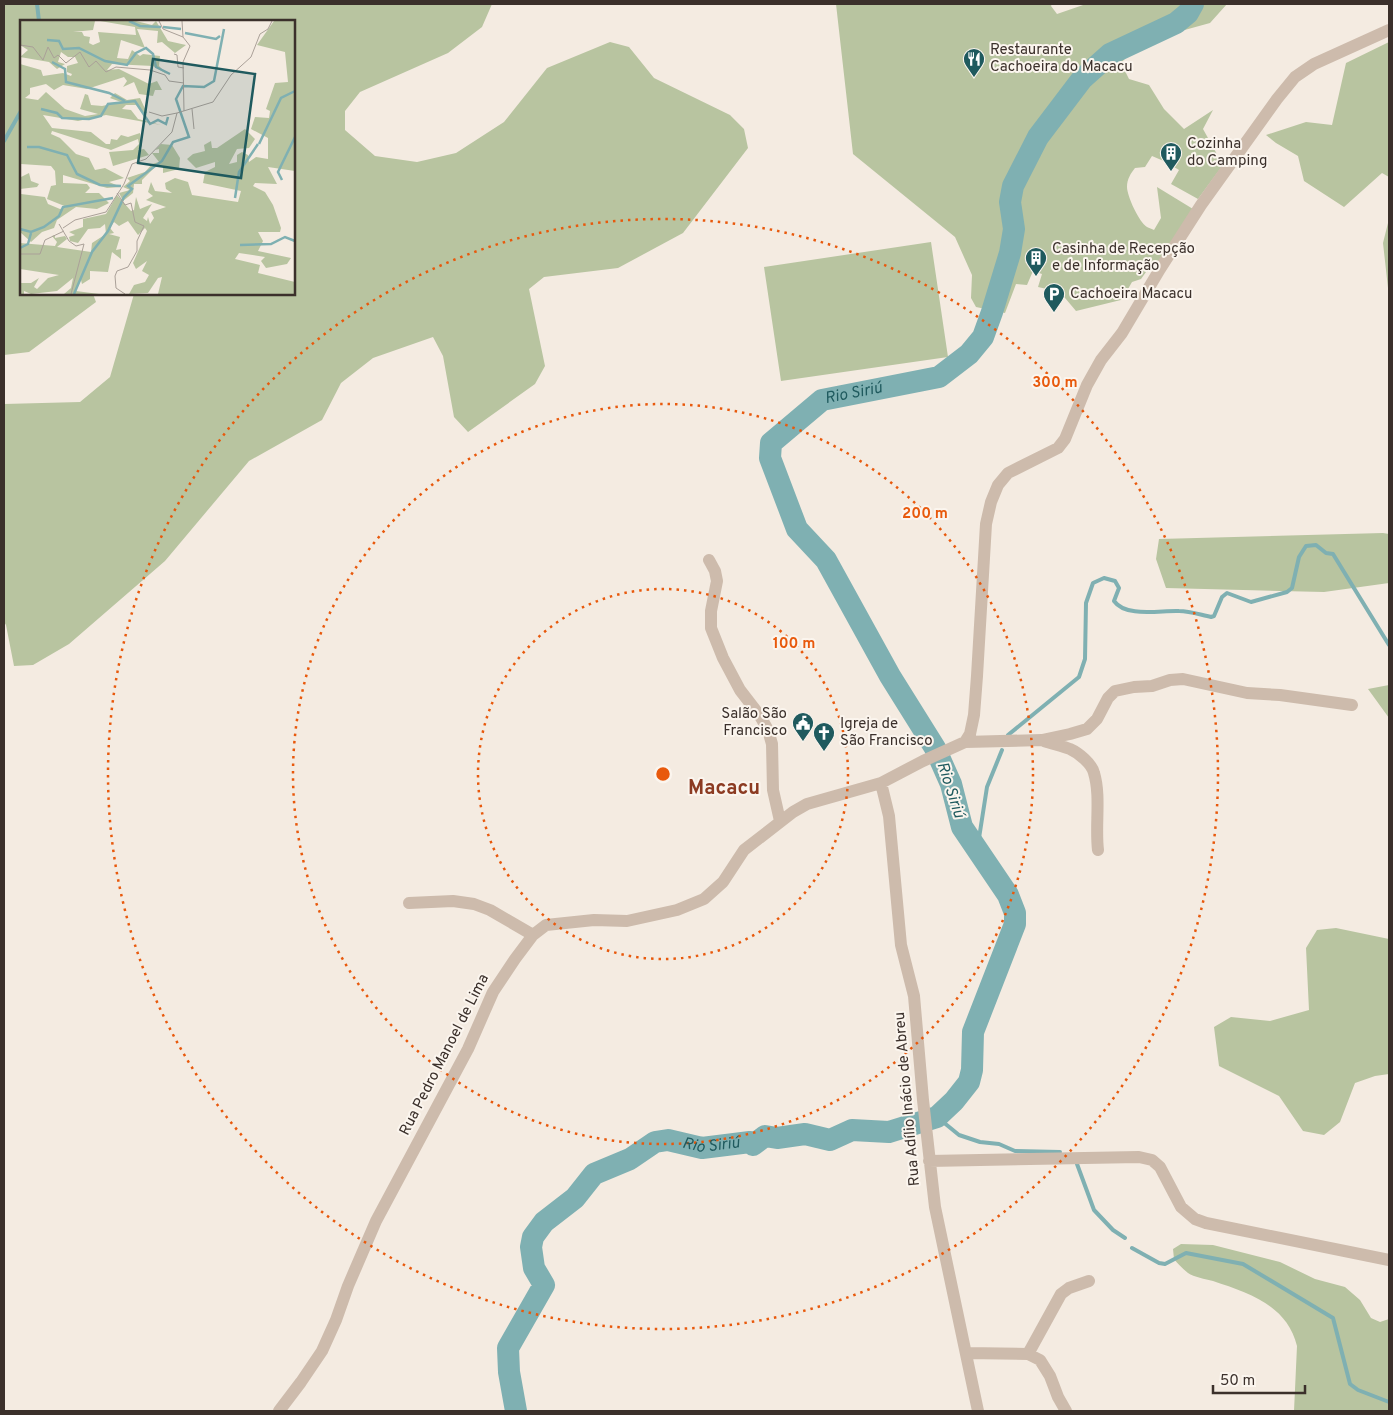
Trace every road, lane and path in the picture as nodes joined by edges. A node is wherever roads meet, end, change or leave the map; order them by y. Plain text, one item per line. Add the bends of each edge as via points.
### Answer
1 (1389, 30) edge
2 (710, 560) dead end
3 (1352, 704) dead end
4 (1042, 740) junction
5 (965, 742) junction
6 (881, 783) junction
7 (780, 821) junction
8 (1098, 850) dead end
9 (409, 903) dead end
10 (533, 935) junction
11 (929, 1162) junction
12 (1389, 1260) edge
13 (1089, 1281) dead end
14 (966, 1353) junction
15 (1028, 1354) junction
16 (279, 1411) edge
17 (978, 1411) edge
18 (1066, 1411) edge

1 - 5 street via 1314,64 1295,78 1201,205 1122,333 1101,360 1065,439 1058,448 1008,473 998,485 986,524 975,705 970,734
2 - 7 street via 717,581 711,611 712,628 736,682 768,730 772,744 773,790
3 - 4 street via 1247,693 1182,679 1170,680 1115,691 1097,719 1086,729
4 - 5 street
4 - 8 street via 1071,750 1094,771
5 - 6 street, Rua Pedro Manoel de Lima
6 - 7 street, Rua Pedro Manoel de Lima via 807,804
6 - 11 street, Rua Adílio Inácio de Abreu via 888,816 900,945 914,996
7 - 10 street, Rua Pedro Manoel de Lima via 744,850 723,882 704,899 677,910 627,921 594,920 546,925
9 - 10 street via 453,901 474,904
10 - 16 street, Rua Pedro Manoel de Lima via 493,992 468,1049 376,1221 322,1351
11 - 12 street via 1139,1157 1152,1160 1160,1167 1181,1207 1206,1223
11 - 14 street, Rua Adílio Inácio de Abreu via 935,1207
13 - 15 street via 1061,1294
14 - 15 street
14 - 17 street, Rua Adílio Inácio de Abreu
15 - 18 street via 1040,1360

